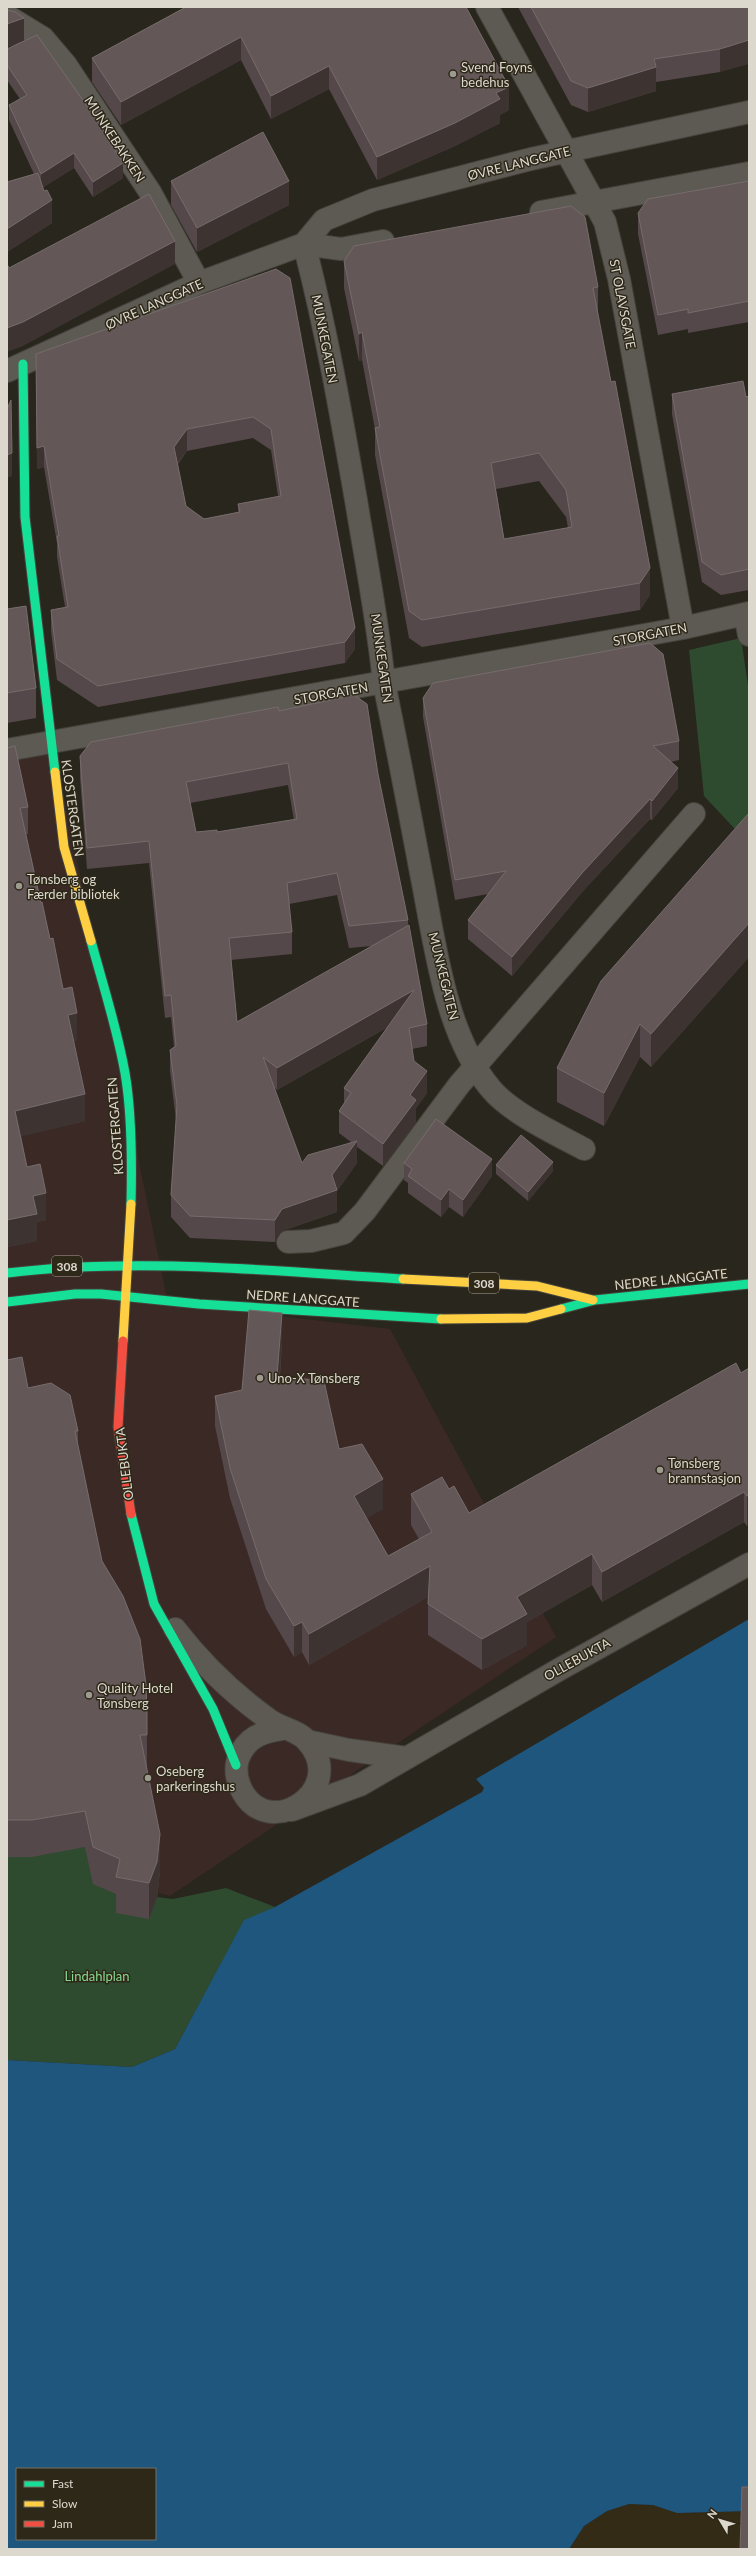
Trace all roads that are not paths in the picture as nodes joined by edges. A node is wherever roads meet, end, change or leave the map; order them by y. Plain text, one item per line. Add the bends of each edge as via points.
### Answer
1 (487, 7) edge
2 (7, 16) edge
3 (749, 112) edge
4 (565, 152) junction
5 (749, 173) edge
6 (595, 202) junction
7 (518, 216) edge
8 (402, 238) edge
9 (304, 244) junction
10 (199, 283) junction
11 (15, 367) edge
12 (747, 614) edge
13 (683, 628) junction
14 (749, 635) edge
15 (384, 683) junction
16 (51, 743) junction
17 (7, 750) edge
18 (694, 814) dead end
19 (475, 1068) junction
20 (584, 1149) dead end
21 (288, 1242) dead end
22 (128, 1264) junction
23 (7, 1273) edge
24 (749, 1284) edge
25 (127, 1297) junction
26 (595, 1300) junction
27 (7, 1302) edge
28 (749, 1564) edge
29 (154, 1604) junction
30 (282, 1729) junction
31 (307, 1741) junction
32 (407, 1758) junction
33 (236, 1765) junction
34 (292, 1810) junction

1 - 4 street, ST OLAVSGATE
2 - 10 street, MUNKEBAKKEN via 43,38 66,65 150,192
3 - 4 street, ØVRE LANGGATE
4 - 6 street, ST OLAVSGATE
4 - 9 street, ØVRE LANGGATE via 373,200 324,220
5 - 6 street
6 - 7 street
6 - 13 street, ST OLAVSGATE via 605,222 618,279
8 - 9 street, ØVRE LANGGATE via 341,249
9 - 10 street, ØVRE LANGGATE
9 - 15 street, MUNKEGATEN via 316,292 349,462 380,637
10 - 11 street, ØVRE LANGGATE
11 - 16 street, KLOSTERGATEN via 25,517
12 - 13 street, STORGATEN
12 - 14 street
13 - 15 street, STORGATEN
15 - 16 street, STORGATEN
15 - 19 street, MUNKEGATEN via 438,956 455,1023
16 - 17 street, STORGATEN
16 - 22 street, KLOSTERGATEN via 64,847 114,1022 125,1075 131,1159
18 - 19 street
19 - 20 street, MUNKEGATEN via 491,1090 530,1120
19 - 21 street via 458,1084 365,1211 344,1233 311,1241
22 - 23 street, NEDRE LANGGATE / 308 via 55,1266
22 - 25 street, KLOSTERGATEN
22 - 26 street, NEDRE LANGGATE / 308 via 171,1264 537,1286
24 - 26 street, NEDRE LANGGATE / 308
25 - 26 street, NEDRE LANGGATE / 308 via 422,1320 527,1318
25 - 27 street, NEDRE LANGGATE / 308 via 75,1294
25 - 29 street, OLLEBUKTA via 118,1427 128,1506
28 - 32 street, OLLEBUKTA
29 - 30 street, OLLEBUKTA via 232,1693
29 - 33 street, OLLEBUKTA via 214,1709
30 - 31 street, OLLEBUKTA
30 - 33 street, OLLEBUKTA via 264,1731 251,1738 241,1751
31 - 32 street, OLLEBUKTA
31 - 34 street via 318,1761 319,1778 308,1799
32 - 34 street, OLLEBUKTA via 360,1785
33 - 34 street, OLLEBUKTA via 239,1785 246,1798 253,1804 268,1812

